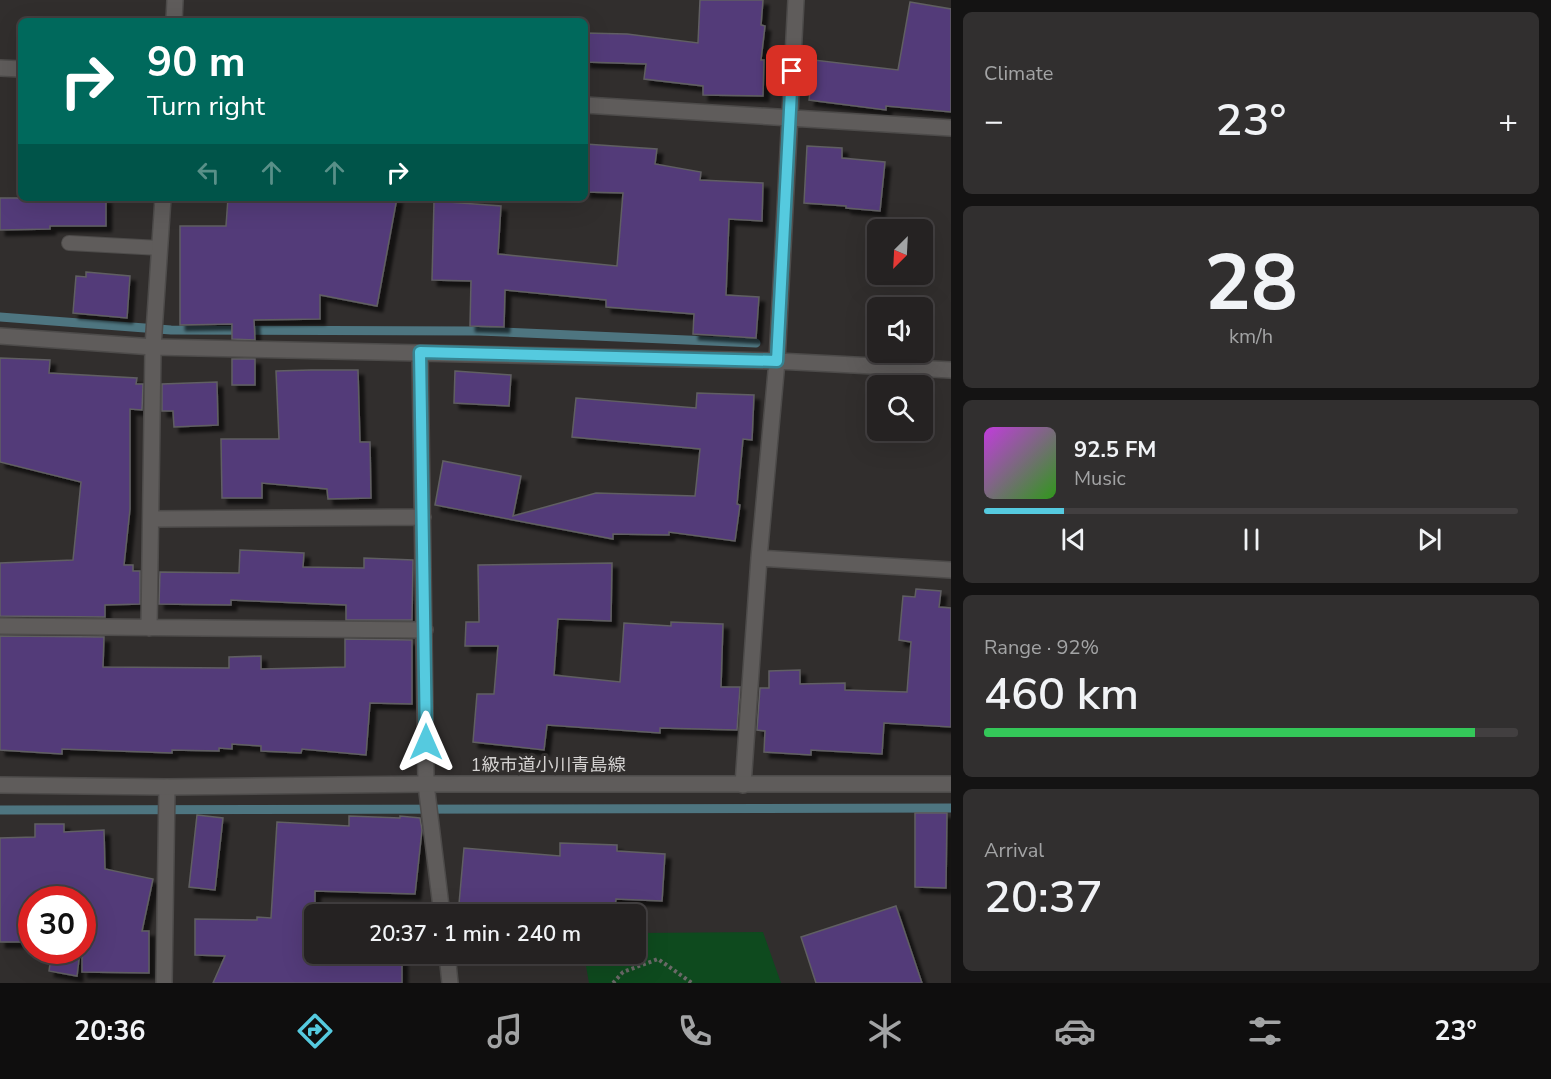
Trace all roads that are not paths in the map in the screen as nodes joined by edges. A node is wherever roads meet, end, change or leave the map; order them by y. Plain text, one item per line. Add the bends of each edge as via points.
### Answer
1 (176, 0) edge
2 (796, 0) edge
3 (174, 18) edge
4 (0, 68) edge
5 (18, 69) edge
6 (588, 105) edge
7 (789, 118) junction
8 (951, 128) edge
9 (163, 201) edge
10 (69, 243) dead end
11 (160, 249) junction
12 (0, 336) edge
13 (153, 347) junction
14 (420, 352) junction
15 (777, 361) junction
16 (951, 370) edge
17 (423, 517) junction
18 (151, 519) junction
19 (759, 558) junction
20 (951, 570) edge
21 (0, 626) edge
22 (149, 628) junction
23 (425, 630) junction
24 (426, 784) junction
25 (951, 784) edge
26 (0, 785) edge
27 (743, 785) junction
28 (167, 787) junction
29 (441, 904) edge
30 (448, 964) edge
31 (164, 983) edge
32 (450, 983) edge

1 - 3 street
2 - 7 street
4 - 5 street
6 - 7 street
7 - 8 street
7 - 15 street
9 - 11 street
10 - 11 lane
11 - 13 street
12 - 13 street
13 - 14 street
13 - 18 street
14 - 15 street
14 - 17 street
15 - 16 street
15 - 19 street
17 - 18 street
17 - 23 street
18 - 22 street
19 - 20 street
19 - 27 street
21 - 22 street
22 - 23 street
23 - 24 street
24 - 27 street, 1級市道小川青島線
24 - 28 street, 1級市道小川青島線
24 - 29 street
25 - 27 street, 1級市道小川青島線
26 - 28 street, 1級市道小川青島線
28 - 31 street
30 - 32 street

